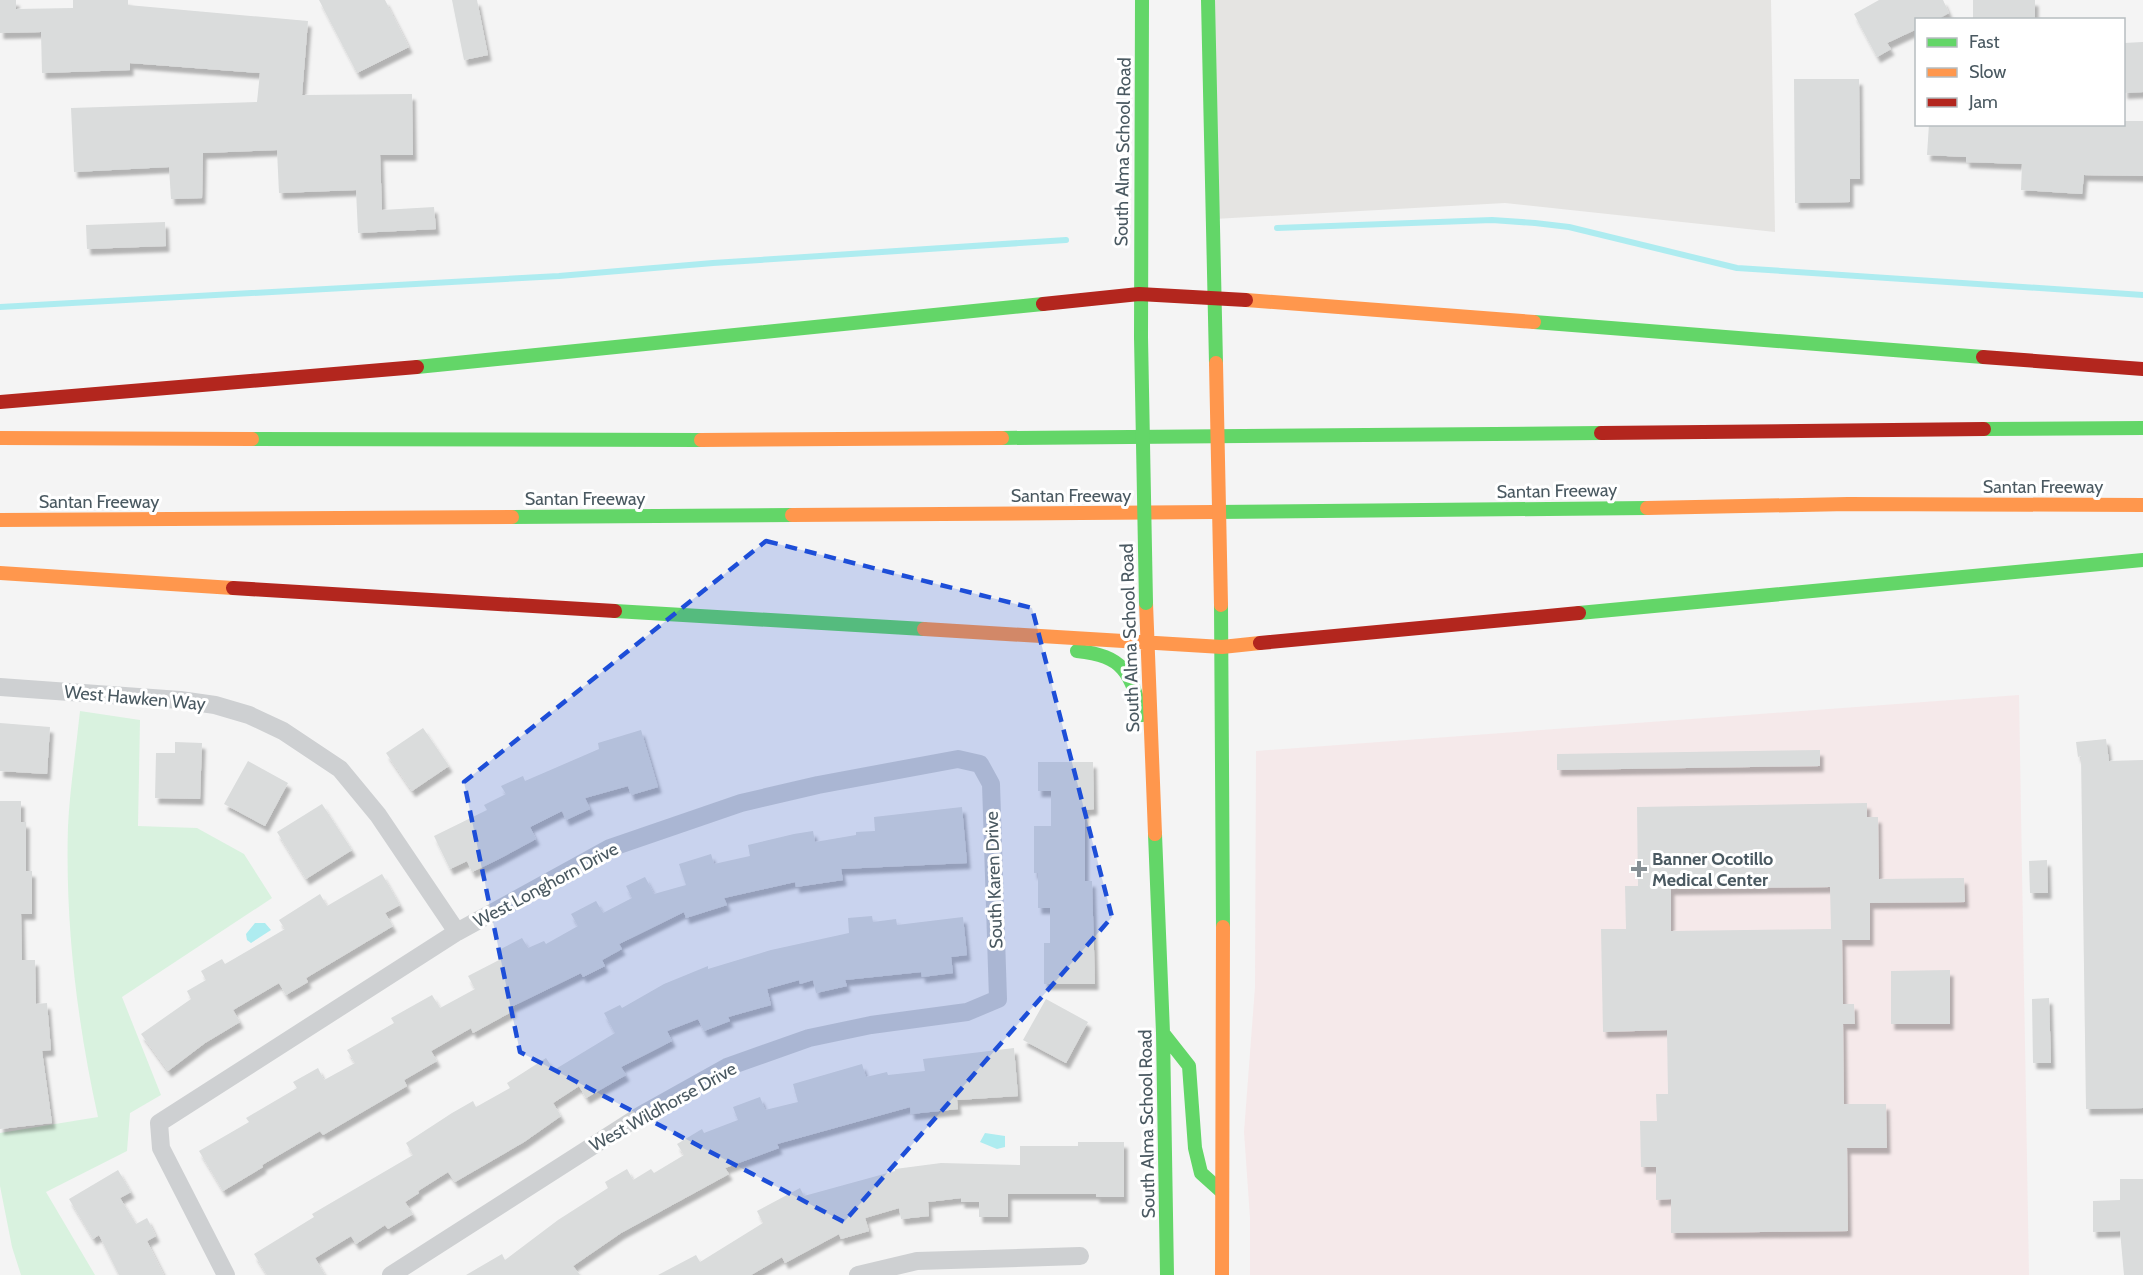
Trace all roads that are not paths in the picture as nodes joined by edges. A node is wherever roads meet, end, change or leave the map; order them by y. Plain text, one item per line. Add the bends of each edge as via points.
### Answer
1 (1142, 0) edge
2 (1208, 0) edge
3 (1139, 294) junction
4 (1216, 298) junction
5 (2143, 369) edge
6 (0, 402) edge
7 (2143, 428) edge
8 (0, 438) edge
9 (2143, 505) edge
10 (0, 520) edge
11 (2143, 560) edge
12 (0, 573) edge
13 (744, 619) junction
14 (1148, 642) junction
15 (1222, 647) junction
16 (0, 687) edge
17 (1152, 752) junction
18 (980, 764) joint
19 (456, 932) junction
20 (998, 999) joint
21 (1164, 1033) junction
22 (1221, 1191) junction
23 (1080, 1256) dead end
24 (985, 1266) edge
25 (226, 1275) edge
26 (391, 1275) edge
27 (858, 1275) edge
28 (1167, 1275) edge
29 (1222, 1275) edge

1 - 3 main road, South Alma School Road
2 - 4 main road
3 - 4 main road
3 - 6 main road via 503,360
3 - 14 main road, South Alma School Road, bridge
4 - 5 main road
4 - 15 main road, bridge
7 - 8 main road via 737,440
9 - 10 main road, Santan Freeway via 1848,504 1432,511
11 - 15 main road
12 - 13 main road
13 - 14 main road
13 - 17 main road via 800,633 1103,652 1119,662 1134,686
14 - 15 main road
14 - 17 main road, South Alma School Road
15 - 22 main road
16 - 19 street, West Hawken Way via 215,705 283,731 346,777 378,815
17 - 21 main road, South Alma School Road
18 - 19 street, West Longhorn Drive via 958,759 818,784 741,803 610,848
18 - 20 street, South Karen Drive via 991,784
19 - 25 street, West Longhorn Drive via 159,1123 161,1148
20 - 26 street, West Wildhorse Drive via 968,1012 809,1038 727,1067 641,1115
21 - 22 main road via 1189,1066 1195,1148 1201,1173
21 - 28 main road, South Alma School Road
22 - 29 main road
23 - 24 street
24 - 27 street via 917,1261

